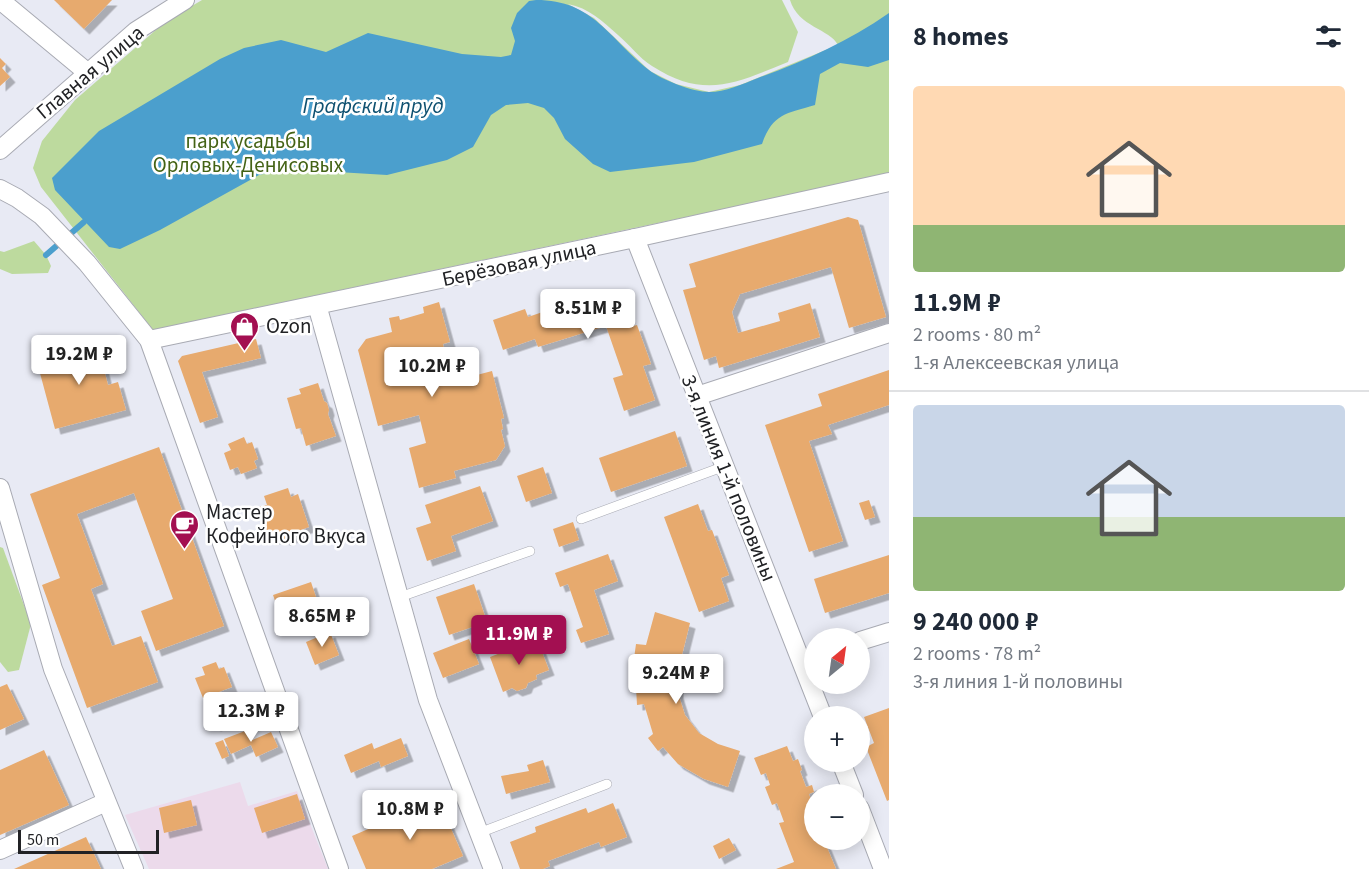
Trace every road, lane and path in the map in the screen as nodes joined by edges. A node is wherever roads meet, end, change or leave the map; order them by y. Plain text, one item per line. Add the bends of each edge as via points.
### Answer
1 (0, 0) edge
2 (185, 0) edge
3 (88, 73) junction
4 (0, 150) edge
5 (889, 182) edge
6 (0, 189) edge
7 (635, 238) junction
8 (317, 305) junction
9 (889, 333) edge
10 (149, 340) junction
11 (697, 396) junction
12 (725, 466) junction
13 (0, 488) edge
14 (581, 519) dead end
15 (530, 551) dead end
16 (400, 597) junction
17 (889, 632) edge
18 (870, 638) edge
19 (804, 648) edge
20 (608, 784) dead end
21 (106, 802) junction
22 (478, 833) junction
23 (870, 835) edge
24 (0, 850) edge
25 (134, 869) edge
26 (339, 869) edge
27 (493, 869) edge
28 (883, 869) edge

1 - 3 street
2 - 3 street, Главная улица via 136,31
3 - 4 street, Главная улица
5 - 7 street, Берёзовая улица
6 - 10 street via 42,216 87,263
7 - 8 street, Берёзовая улица
7 - 11 street, 3-я линия 1-й половины
8 - 10 street, Берёзовая улица
8 - 16 street
9 - 11 street
10 - 26 street
11 - 12 street, 3-я линия 1-й половины
12 - 14 lane
12 - 19 street, 3-я линия 1-й половины
13 - 21 street via 53,669
15 - 16 lane
16 - 22 street via 428,700
17 - 18 street
20 - 22 lane
21 - 24 street
21 - 25 street
22 - 27 street
23 - 28 street

